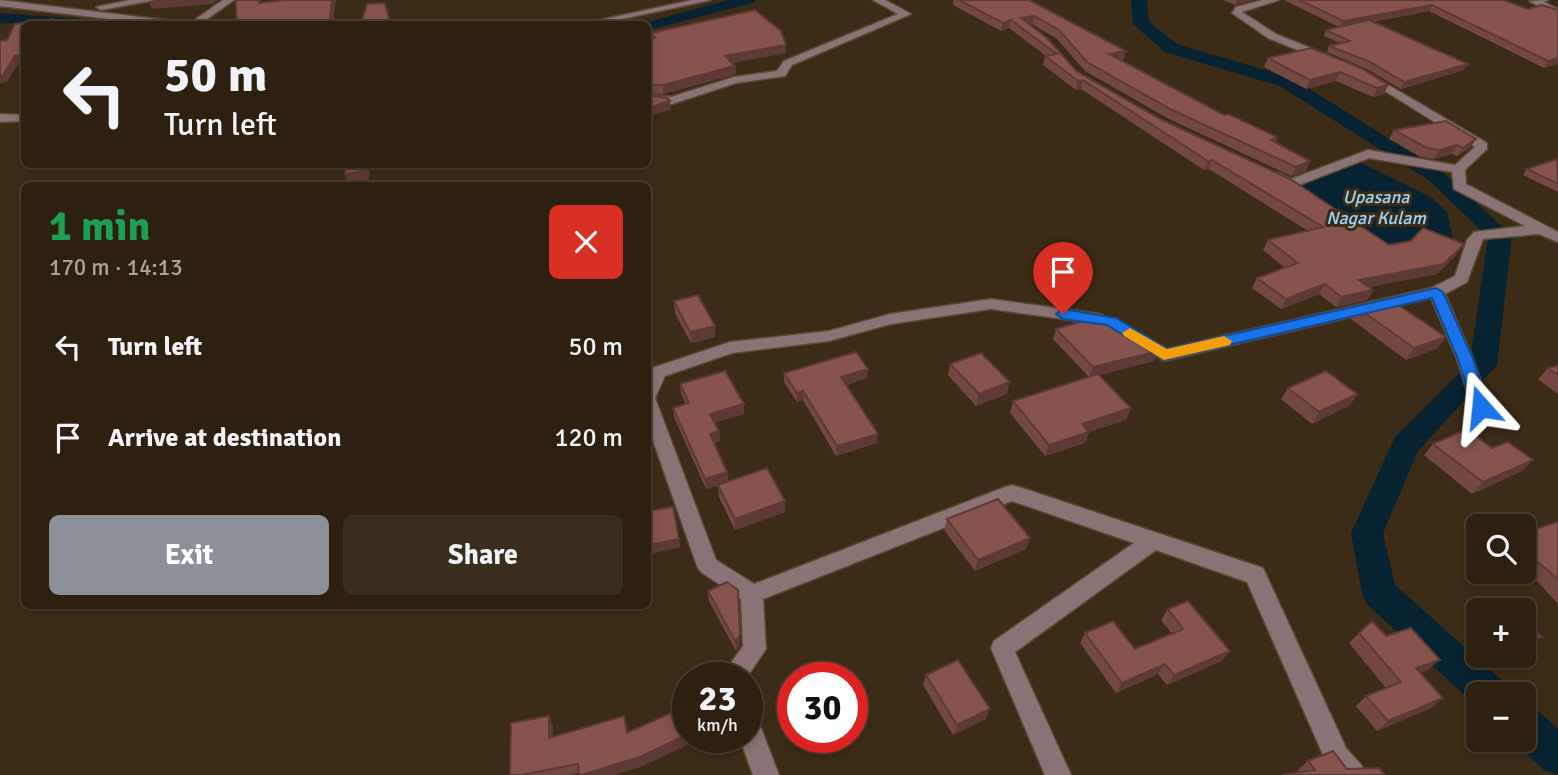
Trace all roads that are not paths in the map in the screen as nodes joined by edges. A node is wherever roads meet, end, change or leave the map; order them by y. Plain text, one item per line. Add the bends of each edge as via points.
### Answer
1 (59, 0) edge
2 (150, 0) edge
3 (229, 0) edge
4 (646, 0) edge
5 (706, 0) edge
6 (878, 0) edge
7 (1274, 0) edge
8 (1533, 0) edge
9 (1543, 0) edge
10 (0, 3) edge
11 (50, 9) junction
12 (70, 11) junction
13 (649, 13) junction
14 (1558, 13) edge
15 (149, 21) edge
16 (198, 21) edge
17 (604, 21) edge
18 (1337, 63) edge
19 (1350, 68) edge
20 (651, 99) edge
21 (0, 118) edge
22 (21, 118) edge
23 (1458, 169) junction
24 (1266, 172) edge
25 (1543, 229) junction
26 (1558, 238) edge
27 (1436, 292) junction
28 (651, 387) edge
29 (1481, 407) dead end
30 (651, 410) edge
31 (1153, 541) junction
32 (752, 593) junction
33 (745, 662) edge
34 (758, 753) edge
35 (766, 775) edge
36 (1058, 775) edge
37 (1353, 775) edge

1 - 11 street
2 - 12 street
3 - 16 street
4 - 13 street
5 - 13 street
6 - 20 street via 906,14 788,63 781,74 734,80 672,101
7 - 18 street via 1237,13 1272,36
8 - 9 street
8 - 14 street
10 - 11 street
11 - 12 street
12 - 15 street
13 - 17 street
19 - 23 street via 1483,146
21 - 22 street
23 - 24 street via 1374,154 1291,184
23 - 25 street via 1459,186
25 - 26 street
25 - 27 street via 1479,235 1462,279
27 - 28 street via 1164,355 1111,321 991,304 890,319 829,336 730,348 658,372
27 - 29 street
30 - 32 street via 708,566
31 - 32 street via 1012,493
31 - 36 street via 1002,648
31 - 37 street via 1255,575 1337,757
32 - 33 street via 755,649
34 - 35 street

